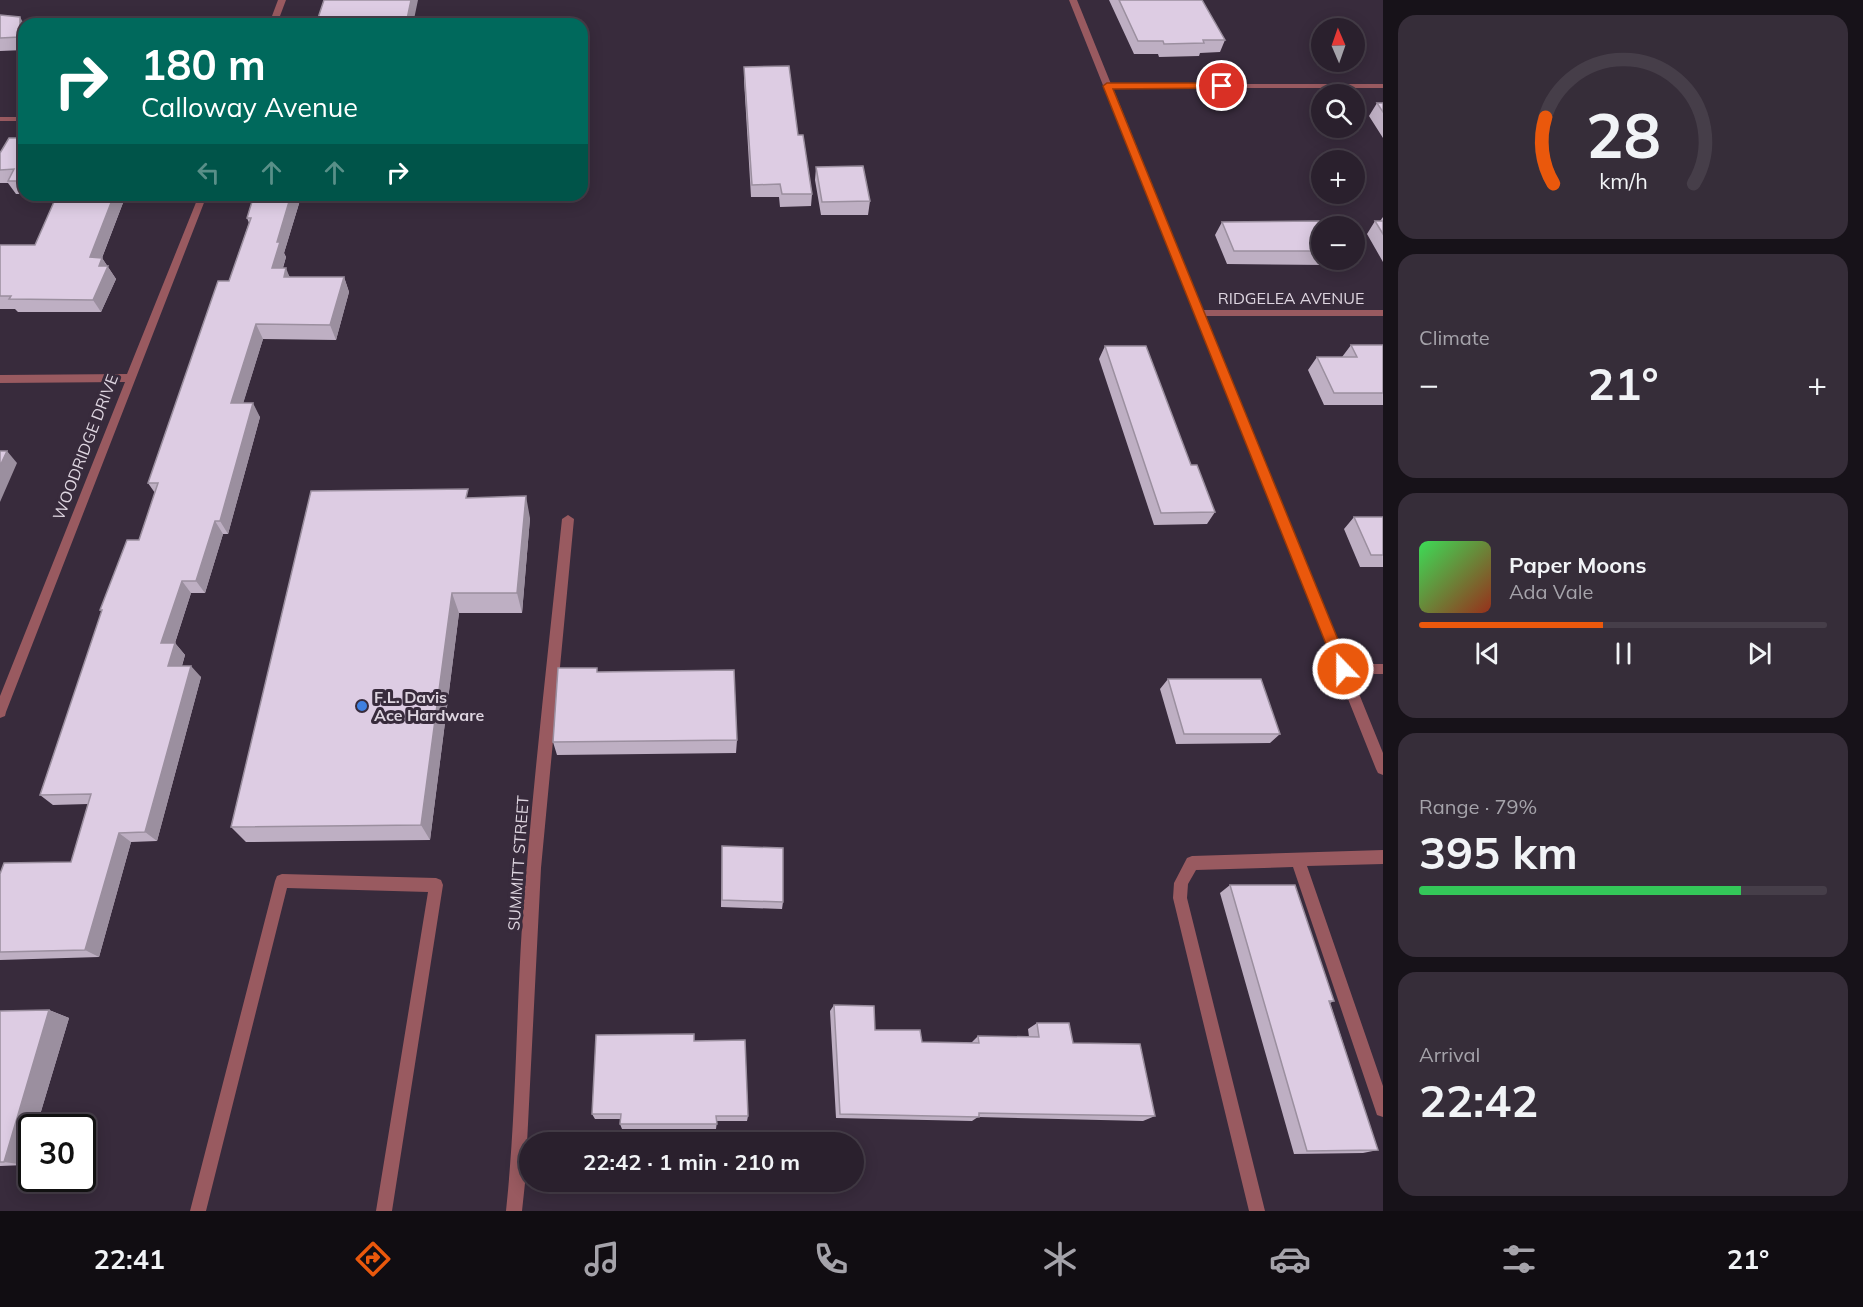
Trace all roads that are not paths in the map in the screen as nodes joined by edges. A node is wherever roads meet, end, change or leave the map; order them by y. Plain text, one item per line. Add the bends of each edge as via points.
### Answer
1 (282, 0) edge
2 (1072, 0) edge
3 (275, 18) edge
4 (1107, 86) junction
5 (1383, 86) edge
6 (0, 119) edge
7 (18, 119) edge
8 (201, 201) edge
9 (1199, 313) junction
10 (1383, 313) edge
11 (130, 378) junction
12 (0, 379) edge
13 (568, 519) dead end
14 (1343, 669) junction
15 (1383, 669) edge
16 (0, 712) edge
17 (1383, 769) edge
18 (1383, 857) edge
19 (1298, 860) junction
20 (1380, 1091) edge
21 (1383, 1108) edge
22 (198, 1211) edge
23 (384, 1211) edge
24 (514, 1211) edge
25 (1257, 1211) edge

1 - 3 street
2 - 4 street
4 - 5 street
4 - 9 street
6 - 7 street
8 - 11 street, WOODRIDGE DRIVE
9 - 10 street, RIDGELEA AVENUE
9 - 14 street
11 - 12 street
11 - 16 street, WOODRIDGE DRIVE
13 - 24 street, SUMMITT STREET via 529,948 521,1149
14 - 15 street
14 - 17 street
18 - 19 street
19 - 20 street
19 - 25 street via 1192,863 1181,883 1180,898
20 - 21 street
22 - 23 street via 282,881 436,885

